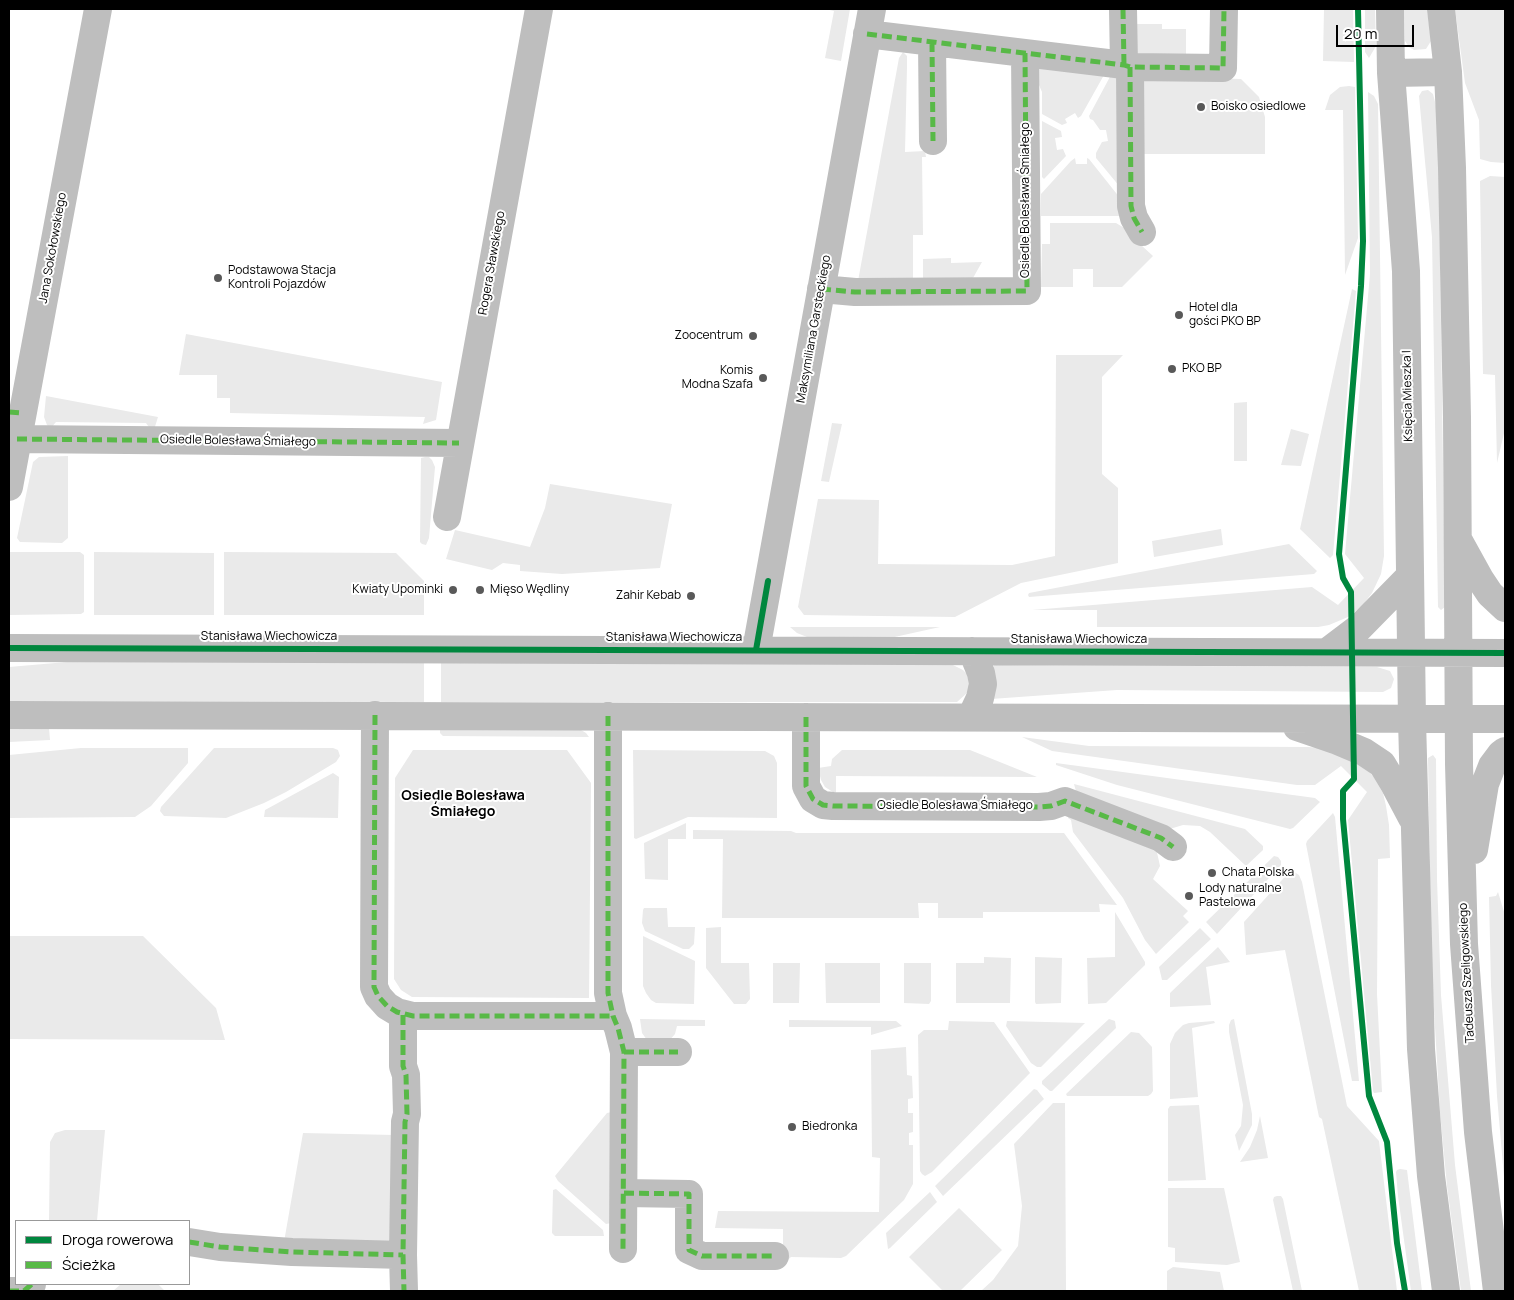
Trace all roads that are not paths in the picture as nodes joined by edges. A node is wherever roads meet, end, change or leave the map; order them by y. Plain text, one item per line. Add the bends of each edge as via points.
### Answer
1 (98, 9) edge
2 (539, 9) edge
3 (1123, 9) edge
4 (1224, 9) edge
5 (1390, 9) edge
6 (1441, 9) edge
7 (869, 21) edge
8 (932, 42) junction
9 (1025, 53) junction
10 (1127, 66) junction
11 (1448, 72) junction
12 (1392, 74) junction
13 (933, 141) dead end
14 (1142, 232) dead end
15 (821, 289) junction
16 (16, 412) edge
17 (17, 440) junction
18 (459, 443) junction
19 (9, 487) edge
20 (447, 517) dead end
21 (1458, 537) junction
22 (1410, 576) junction
23 (1505, 608) edge
24 (9, 648) edge
25 (756, 650) junction
26 (972, 651) junction
27 (1327, 652) junction
28 (1458, 652) junction
29 (1411, 653) junction
30 (1505, 653) edge
31 (9, 715) edge
32 (375, 716) junction
33 (608, 716) junction
34 (806, 716) junction
35 (971, 717) junction
36 (1459, 719) junction
37 (1505, 719) edge
38 (1275, 720) junction
39 (1412, 720) junction
40 (1505, 751) edge
41 (1414, 824) junction
42 (1173, 847) dead end
43 (1464, 913) junction
44 (403, 1014) junction
45 (613, 1016) junction
46 (624, 1052) junction
47 (678, 1052) dead end
48 (624, 1193) junction
49 (190, 1242) edge
50 (623, 1249) dead end
51 (403, 1254) junction
52 (775, 1256) dead end
53 (31, 1285) edge
54 (9, 1291) edge
55 (404, 1291) edge
56 (1446, 1291) edge
57 (1497, 1291) edge

1 - 16 street, Jana Sokołowskiego
2 - 18 street, Rogera Sławskiego
3 - 10 street
4 - 10 street via 1223,68
5 - 12 street, Księcia Mieszka I
6 - 11 street
7 - 8 street
7 - 15 street, Maksymiliana Garsteckiego
8 - 9 street
8 - 13 street
9 - 10 street
9 - 15 street, Osiedle Bolesława Śmiałego via 1027,291 850,292
10 - 14 street via 1131,206
11 - 12 street
11 - 21 street
12 - 22 street, Księcia Mieszka I via 1406,271
15 - 25 street, Maksymiliana Garsteckiego
16 - 17 street, Jana Sokołowskiego
17 - 18 street, Osiedle Bolesława Śmiałego
17 - 19 street, Jana Sokołowskiego
18 - 20 street, Rogera Sławskiego
21 - 23 street via 1480,579
21 - 28 street
22 - 27 street via 1360,627
22 - 29 street, Księcia Mieszka I
24 - 25 street, Stanisława Wiechowicza
25 - 26 street, Stanisława Wiechowicza
26 - 27 street, Stanisława Wiechowicza
26 - 35 street via 983,684
27 - 29 street, Stanisława Wiechowicza
28 - 29 street, Stanisława Wiechowicza
28 - 30 street, Stanisława Wiechowicza
28 - 36 street, Tadeusza Szeligowskiego
29 - 39 street, Księcia Mieszka I
31 - 32 street
32 - 33 street
32 - 44 street via 374,987 387,1006
33 - 34 street
33 - 45 street via 608,993
34 - 35 street
34 - 42 street, Osiedle Bolesława Śmiałego via 806,786 813,799 823,805 1038,807 1065,801 1162,838
35 - 38 street
36 - 37 street
36 - 39 street
36 - 43 street, Tadeusza Szeligowskiego
38 - 39 street
38 - 41 street via 1338,741 1382,764
39 - 41 street
40 - 43 street via 1492,766 1485,784
41 - 56 street via 1421,1049
43 - 57 street, Tadeusza Szeligowskiego via 1478,1132
44 - 45 street
44 - 51 street via 407,1114
45 - 46 street
46 - 47 street
46 - 48 street
48 - 50 street
48 - 52 street via 689,1194 689,1250 702,1256
49 - 51 street via 292,1252
51 - 55 street
53 - 54 street via 24,1291

